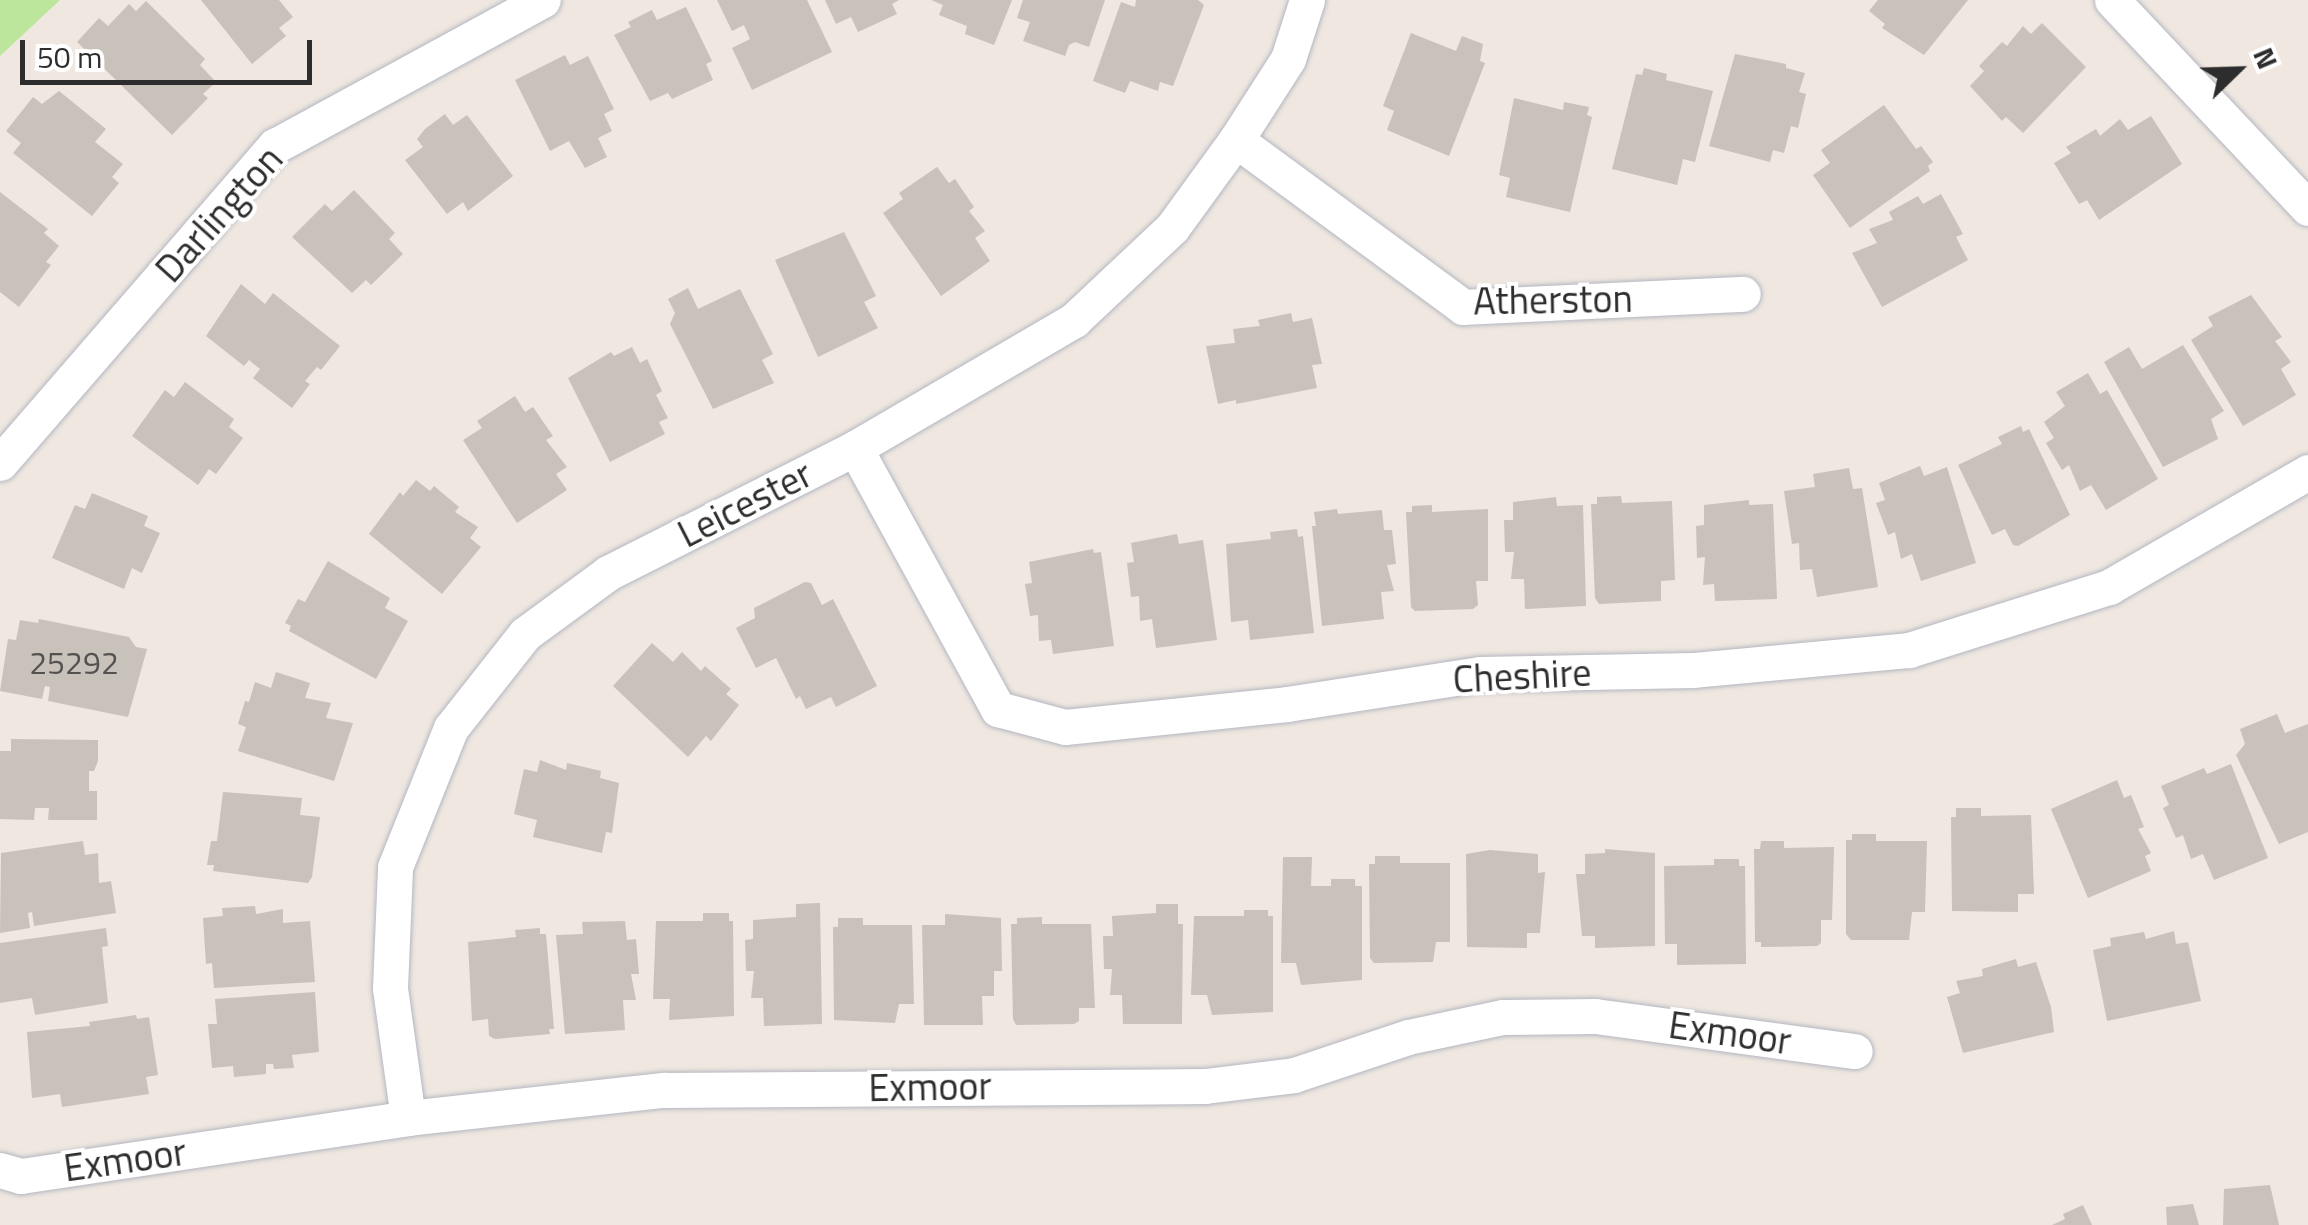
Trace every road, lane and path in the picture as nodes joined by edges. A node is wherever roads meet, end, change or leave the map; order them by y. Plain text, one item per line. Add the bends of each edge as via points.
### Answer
1 (543, 0) edge
2 (1308, 0) edge
3 (2112, 0) edge
4 (1236, 140) junction
5 (2308, 208) edge
6 (1743, 294) dead end
7 (855, 448) junction
8 (0, 463) edge
9 (2308, 472) edge
10 (1855, 1051) dead end
11 (408, 1118) junction
12 (0, 1170) edge

1 - 8 street, Darlington via 275,146
2 - 4 street, Leicester via 1288,59
3 - 5 street
4 - 6 street, Atherston via 1463,307
4 - 7 street, Leicester via 1172,228 1074,320
7 - 9 street, Cheshire via 998,709 1066,727 1287,704 1480,674 1694,670 1909,650 2109,586
7 - 11 street, Leicester via 608,573 525,634 451,728 394,867 390,988
10 - 11 street, Exmoor via 1595,1016 1503,1017 1408,1037 1294,1075 1205,1086 664,1090
11 - 12 street, Exmoor via 20,1176

